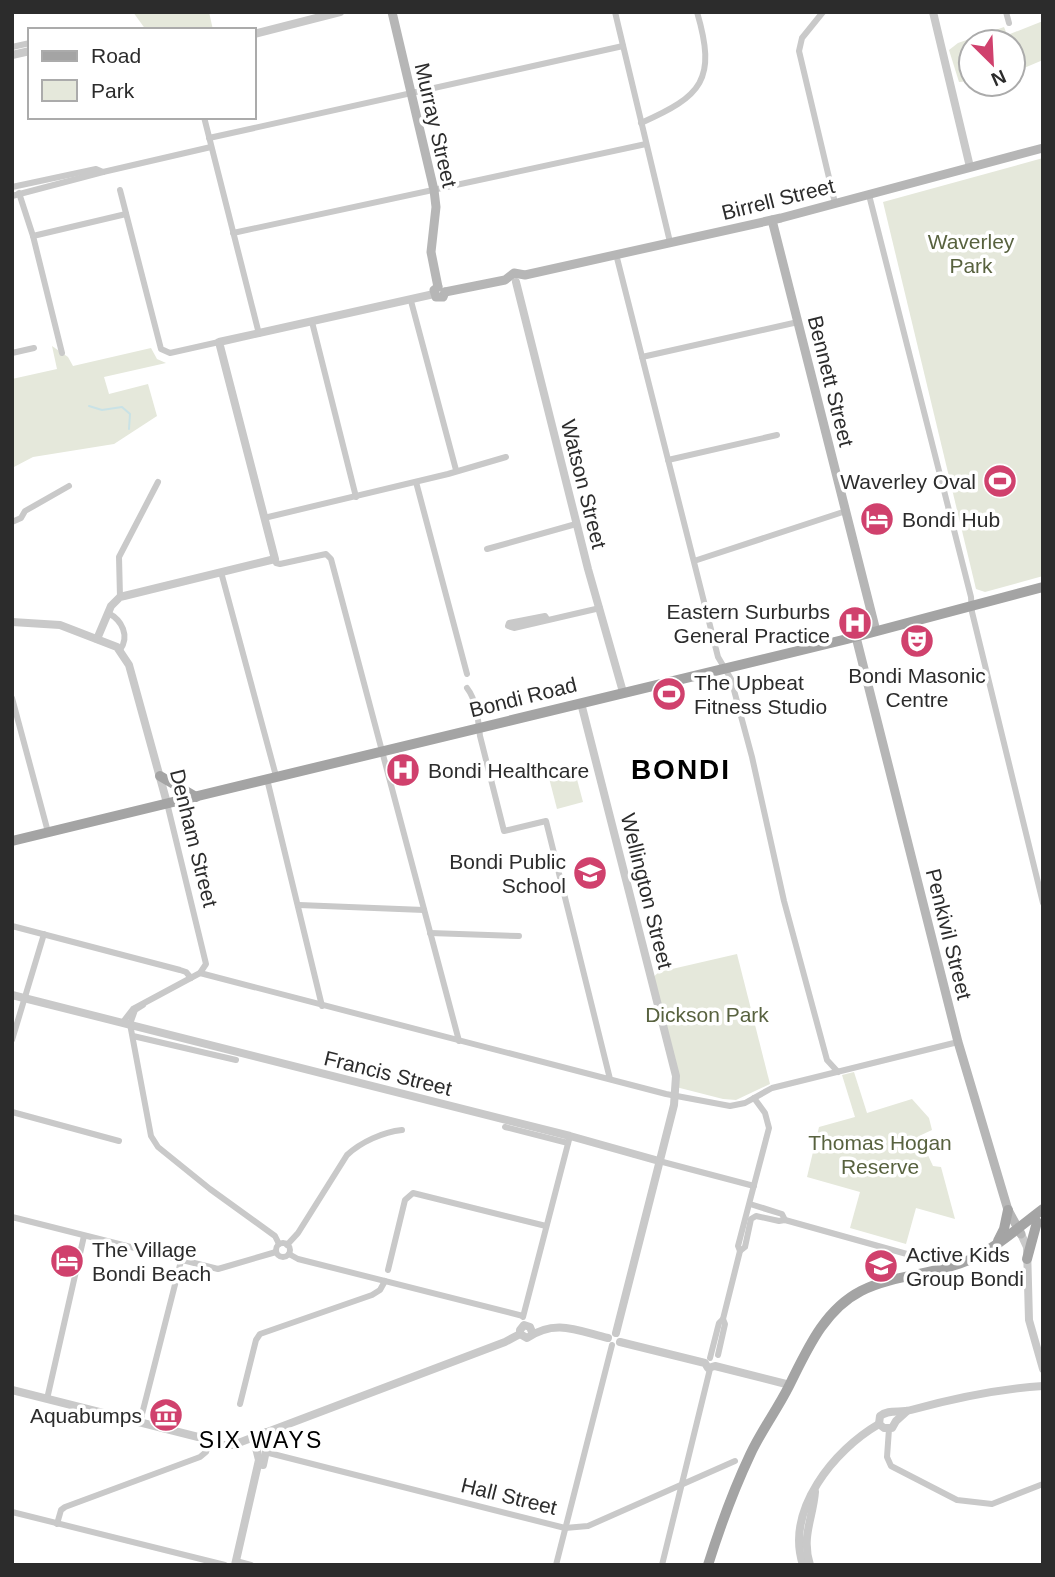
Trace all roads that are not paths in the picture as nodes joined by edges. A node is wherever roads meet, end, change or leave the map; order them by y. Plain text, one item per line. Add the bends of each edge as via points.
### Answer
1 (340, 12) edge
2 (392, 12) edge
3 (615, 12) edge
4 (697, 12) edge
5 (823, 12) edge
6 (933, 12) edge
7 (1006, 12) edge
8 (1009, 23) dead end
9 (256, 33) edge
10 (623, 47) junction
11 (412, 94) junction
12 (204, 119) edge
13 (641, 123) junction
14 (209, 138) junction
15 (646, 144) junction
16 (211, 147) junction
17 (1043, 148) edge
18 (971, 167) junction
19 (103, 172) junction
20 (12, 187) edge
21 (120, 190) dead end
22 (434, 190) junction
23 (16, 195) edge
24 (869, 195) junction
25 (835, 203) junction
26 (126, 214) junction
27 (772, 220) junction
28 (233, 233) junction
29 (33, 236) junction
30 (670, 242) junction
31 (616, 254) junction
32 (515, 279) junction
33 (439, 291) junction
34 (411, 301) junction
35 (312, 322) junction
36 (798, 322) junction
37 (259, 334) junction
38 (219, 342) junction
39 (34, 348) dead end
40 (12, 353) edge
41 (62, 353) dead end
42 (642, 357) junction
43 (777, 435) dead end
44 (506, 457) dead end
45 (668, 460) junction
46 (456, 470) junction
47 (158, 482) dead end
48 (415, 482) junction
49 (69, 486) dead end
50 (356, 497) junction
51 (846, 511) junction
52 (264, 518) junction
53 (12, 522) edge
54 (576, 524) junction
55 (487, 548) dead end
56 (275, 559) junction
57 (694, 561) junction
58 (221, 572) junction
59 (1043, 587) edge
60 (120, 597) junction
61 (971, 607) junction
62 (600, 608) junction
63 (108, 613) junction
64 (547, 620) junction
65 (12, 622) edge
66 (876, 631) junction
67 (856, 637) junction
68 (97, 639) junction
69 (120, 650) junction
70 (725, 668) junction
71 (467, 674) dead end
72 (467, 688) dead end
73 (623, 692) junction
74 (12, 698) edge
75 (581, 703) junction
76 (14, 711) edge
77 (479, 727) junction
78 (382, 750) junction
79 (160, 776) junction
80 (271, 777) junction
81 (196, 797) junction
82 (167, 803) junction
83 (48, 832) junction
84 (12, 841) edge
85 (1043, 903) edge
86 (299, 905) junction
87 (424, 910) junction
88 (12, 926) edge
89 (430, 933) junction
90 (44, 934) junction
91 (519, 936) dead end
92 (200, 973) junction
93 (191, 978) junction
94 (12, 995) edge
95 (26, 998) junction
96 (322, 1006) junction
97 (127, 1023) junction
98 (133, 1036) junction
99 (12, 1040) edge
100 (459, 1041) junction
101 (958, 1042) junction
102 (236, 1060) dead end
103 (827, 1060) junction
104 (838, 1072) junction
105 (822, 1076) junction
106 (610, 1079) junction
107 (676, 1095) junction
108 (754, 1097) junction
109 (12, 1112) edge
110 (505, 1127) dead end
111 (402, 1130) dead end
112 (569, 1140) junction
113 (119, 1141) dead end
114 (659, 1161) junction
115 (754, 1186) junction
116 (750, 1204) junction
117 (1043, 1209) edge
118 (1007, 1210) junction
119 (12, 1217) edge
120 (785, 1220) junction
121 (1040, 1220) edge
122 (546, 1226) junction
123 (1019, 1231) junction
124 (84, 1236) junction
125 (997, 1244) junction
126 (283, 1245) junction
127 (740, 1251) junction
128 (276, 1252) junction
129 (289, 1254) junction
130 (914, 1256) dead end
131 (1027, 1259) junction
132 (181, 1261) junction
133 (388, 1270) dead end
134 (385, 1281) junction
135 (522, 1326) junction
136 (614, 1339) junction
137 (711, 1362) junction
138 (1043, 1369) edge
139 (790, 1385) junction
140 (1043, 1387) edge
141 (12, 1390) edge
142 (47, 1399) junction
143 (240, 1404) dead end
144 (893, 1417) junction
145 (140, 1422) junction
146 (879, 1424) junction
147 (890, 1429) junction
148 (265, 1432) junction
149 (251, 1437) junction
150 (211, 1441) junction
151 (265, 1452) junction
152 (735, 1461) dead end
153 (255, 1484) junction
154 (1043, 1484) edge
155 (680, 1486) junction
156 (816, 1490) junction
157 (12, 1512) edge
158 (57, 1524) junction
159 (565, 1528) junction
160 (235, 1563) edge
161 (225, 1565) edge
162 (251, 1565) edge
163 (556, 1565) edge
164 (662, 1565) edge
165 (708, 1565) edge
166 (803, 1565) edge
167 (810, 1565) edge

1 - 9 street
2 - 11 main road, Murray Street
3 - 10 street
4 - 13 street via 706,47 700,80 690,96
5 - 25 street via 802,38 799,51
6 - 18 street
7 - 8 street
10 - 11 street
10 - 13 street
11 - 14 street
11 - 22 main road, Murray Street
12 - 14 street
13 - 15 street
14 - 16 street
15 - 22 street
15 - 30 street
16 - 19 street
16 - 28 street
17 - 18 main road, Birrell Street
18 - 24 main road, Birrell Street
19 - 20 street via 96,169
19 - 23 street
21 - 26 street
22 - 28 street
22 - 33 main road, Murray Street via 431,252
23 - 29 street
24 - 25 main road, Birrell Street
24 - 61 street
25 - 27 main road, Birrell Street
26 - 29 street
26 - 38 street, Birrell Street via 163,351
27 - 30 main road, Birrell Street
27 - 36 main road, Bennett Street
28 - 37 street
29 - 41 street
30 - 31 main road, Birrell Street
31 - 32 main road, Birrell Street
31 - 42 street
32 - 33 main road, Birrell Street
32 - 54 street, Watson Street
33 - 34 street, Birrell Street
34 - 35 street, Birrell Street
34 - 46 street
35 - 37 street, Birrell Street
35 - 50 street
36 - 42 street
36 - 51 main road, Bennett Street
37 - 38 street, Birrell Street
38 - 52 street
39 - 40 street
42 - 45 street
43 - 45 street
44 - 46 street
45 - 57 street
46 - 48 street
47 - 60 street via 119,557
48 - 50 street
48 - 71 street
49 - 53 street
50 - 52 street
51 - 57 street
51 - 66 main road, Bennett Street
52 - 56 street
54 - 55 street
54 - 62 street, Watson Street
56 - 58 street
56 - 78 street via 280,564 323,554 330,557
57 - 70 street via 718,657
58 - 60 street
58 - 80 street
59 - 61 main road, Bondi Road
60 - 63 street
61 - 66 main road, Bondi Road
61 - 85 street
62 - 64 street
62 - 73 street, Watson Street
63 - 68 street
63 - 69 street, Denham Street via 123,629 125,640
64 - 64 street via 514,628 508,626 537,616
65 - 68 street via 60,625
66 - 67 main road, Bondi Road
67 - 70 main road, Bondi Road
67 - 101 main road, Penkivil Street
68 - 69 street
69 - 79 street, Denham Street via 130,665
70 - 73 main road, Bondi Road
70 - 103 street via 752,757 784,901
72 - 77 street
73 - 75 main road, Bondi Road
74 - 76 street
75 - 77 main road, Bondi Road
75 - 107 street, Wellington Street via 674,1062
76 - 83 street
77 - 78 main road, Bondi Road
77 - 106 street via 504,831 546,821
78 - 80 main road, Bondi Road
78 - 87 street
79 - 81 main road
79 - 82 street, Denham Street
80 - 81 main road, Bondi Road
80 - 86 street
81 - 82 main road, Bondi Road
82 - 83 main road, Bondi Road
82 - 92 street, Denham Street via 206,958
83 - 84 main road, Bondi Road
86 - 87 street
86 - 96 street
87 - 89 street
88 - 90 street
89 - 91 street
89 - 100 street
90 - 93 street via 180,970
90 - 95 street
92 - 93 street
92 - 96 street
93 - 97 street via 143,1004
94 - 95 street, Francis Street
95 - 97 street, Francis Street
95 - 99 street
96 - 100 street
97 - 98 street
97 - 112 street, Francis Street
98 - 102 street
98 - 126 street via 151,1136 158,1147
100 - 106 street
101 - 104 street
101 - 118 main road, Penkivil Street
103 - 104 street
103 - 105 street
104 - 105 street
105 - 108 street
106 - 107 street
107 - 108 street via 725,1106
107 - 114 street, Wellington Street
108 - 115 street via 769,1128
109 - 113 street
110 - 112 street, Francis Street
111 - 126 street via 357,1146 347,1155 298,1233
112 - 114 street, Francis Street
112 - 122 street
114 - 115 street, Francis Street
114 - 136 street, Wellington Street
115 - 116 street
116 - 120 street via 782,1214
116 - 127 street
117 - 123 main road
118 - 123 main road, Penkivil Street
118 - 125 main road
119 - 124 street
120 - 127 street via 753,1217
120 - 130 street
121 - 123 main road
121 - 131 main road
122 - 133 street via 410,1194
122 - 135 street
123 - 125 main road
123 - 131 street
123 - 139 main road via 971,1266 860,1298 836,1318
124 - 132 street
124 - 142 street
125 - 139 main road via 968,1260 879,1284 853,1296 827,1320
126 - 128 street
126 - 129 street
127 - 137 street
128 - 129 street via 282,1257
128 - 132 street via 222,1269
129 - 134 street
131 - 138 street via 1029,1320
132 - 145 street
134 - 135 street
134 - 143 street via 372,1294 260,1334
135 - 136 street via 527,1338 532,1332 559,1326
135 - 148 street via 505,1342
136 - 137 street
136 - 159 street, Wellington Street
137 - 139 street
137 - 155 street
139 - 165 main road via 750,1454
140 - 144 street via 970,1395
141 - 142 street
142 - 145 street
144 - 146 street via 883,1413
144 - 147 street
145 - 150 street
146 - 147 street
146 - 156 street via 837,1459
147 - 154 street via 887,1457 891,1466 957,1500 992,1504
148 - 149 street
148 - 151 street
149 - 150 street
149 - 153 street via 259,1460
150 - 158 street via 200,1457 62,1509
151 - 153 street
151 - 159 street, Hall Street
152 - 155 street, Hall Street
153 - 160 street
155 - 159 street, Hall Street via 588,1526
155 - 164 street
156 - 166 street via 800,1528
156 - 167 street via 807,1537
157 - 158 street
158 - 161 street
159 - 163 street, Wellington Street
160 - 162 street

